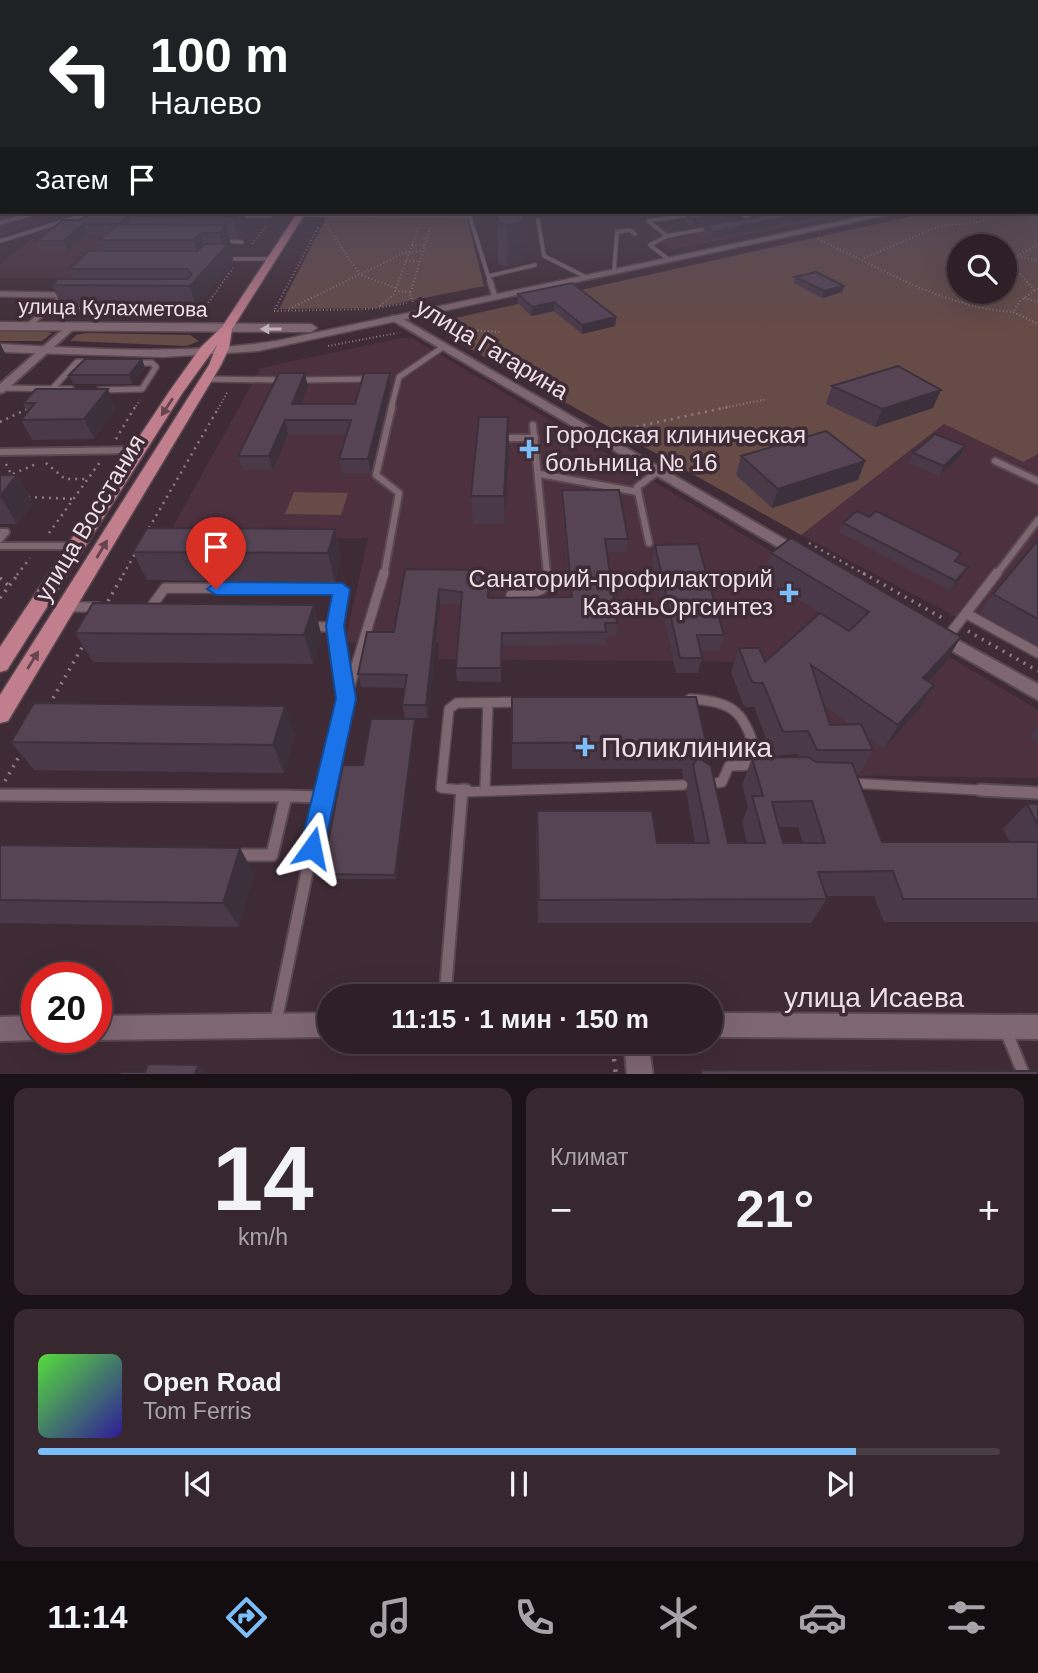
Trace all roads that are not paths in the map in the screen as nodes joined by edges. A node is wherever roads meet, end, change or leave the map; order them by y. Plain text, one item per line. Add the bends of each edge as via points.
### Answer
1 (19, 235) edge
2 (287, 235) edge
3 (477, 235) edge
4 (541, 235) edge
5 (617, 235) edge
6 (672, 235) edge
7 (786, 235) edge
8 (667, 236) joint
9 (642, 239) dead end
10 (0, 241) edge
11 (215, 241) edge
12 (242, 242) dead end
13 (650, 245) junction
14 (218, 259) edge
15 (271, 259) junction
16 (668, 260) junction
17 (535, 265) dead end
18 (614, 271) junction
19 (489, 275) junction
20 (586, 277) junction
21 (72, 288) edge
22 (0, 294) edge
23 (64, 295) junction
24 (77, 295) edge
25 (495, 297) junction
26 (395, 318) junction
27 (0, 326) edge
28 (364, 326) junction
29 (27, 327) junction
30 (71, 327) junction
31 (226, 329) junction
32 (443, 347) junction
33 (0, 348) edge
34 (223, 348) junction
35 (47, 350) junction
36 (205, 350) junction
37 (102, 362) edge
38 (127, 363) edge
39 (205, 379) junction
40 (372, 379) edge
41 (385, 379) edge
42 (398, 379) junction
43 (1, 385) edge
44 (52, 389) junction
45 (81, 389) edge
46 (93, 389) edge
47 (533, 425) dead end
48 (496, 438) edge
49 (535, 438) junction
50 (139, 450) junction
51 (0, 453) edge
52 (995, 461) dead end
53 (657, 472) junction
54 (540, 474) junction
55 (1038, 481) edge
56 (638, 492) junction
57 (1038, 520) edge
58 (0, 532) edge
59 (0, 539) edge
60 (649, 543) dead end
61 (0, 546) edge
62 (76, 546) junction
63 (815, 563) edge
64 (511, 595) edge
65 (66, 607) junction
66 (104, 607) edge
67 (139, 607) edge
68 (151, 607) junction
69 (967, 614) junction
70 (922, 625) edge
71 (335, 626) junction
72 (946, 639) junction
73 (1038, 653) edge
74 (0, 664) edge
75 (1038, 693) edge
76 (346, 699) junction
77 (679, 699) edge
78 (529, 702) edge
79 (488, 703) junction
80 (0, 714) edge
81 (761, 765) junction
82 (773, 766) edge
83 (844, 783) edge
84 (684, 785) dead end
85 (701, 785) edge
86 (462, 790) junction
87 (485, 790) junction
88 (1038, 793) edge
89 (0, 795) edge
90 (286, 796) junction
91 (322, 797) junction
92 (217, 854) edge
93 (446, 984) edge
94 (317, 1024) edge
95 (275, 1025) junction
96 (723, 1025) edge
97 (1005, 1027) junction
98 (1038, 1027) edge
99 (21, 1028) edge
100 (112, 1028) edge
101 (0, 1029) edge
102 (638, 1054) edge
103 (640, 1074) edge
104 (1024, 1074) edge

1 - 10 lane
2 - 15 main road, улица Восстания
3 - 19 lane
4 - 20 lane via 544,256
5 - 18 lane
6 - 8 lane
7 - 16 main road
8 - 13 lane
9 - 13 lane
11 - 12 lane
13 - 16 lane
14 - 15 lane
15 - 31 main road, улица Восстания
16 - 18 main road
17 - 19 lane
18 - 20 main road
19 - 25 lane
20 - 25 main road
21 - 23 lane
22 - 23 lane
23 - 24 lane
23 - 29 lane
25 - 26 main road
26 - 28 main road
26 - 32 street, улица Гагарина
27 - 29 main road, улица Кулахметова
28 -> 31 main road, улица Кулахметова
28 - 34 main road via 256,347
29 - 30 main road, улица Кулахметова
30 - 31 main road, улица Кулахметова
30 - 35 street
31 - 34 main road, улица Восстания
31 - 36 main road, улица Восстания
32 - 42 lane
32 - 53 street, улица Гагарина
33 - 35 main road, улица Кулахметова
34 - 36 main road
34 - 39 main road, улица Восстания
35 - 36 main road, улица Кулахметова
35 - 43 street
36 -> 50 main road, улица Восстания
37 - 44 lane via 78,362
38 - 46 lane via 152,363 156,368 142,389
39 - 40 lane
65 -> 39 main road, улица Восстания
41 - 42 lane
42 - 76 lane via 376,475 399,493 392,540
43 - 44 lane
44 - 45 lane
47 - 49 lane
48 - 49 lane
49 - 54 lane
50 - 51 lane
50 - 62 main road, улица Восстания
52 - 55 lane
53 - 56 lane via 637,486
53 - 63 street, улица Гагарина
54 - 56 lane
54 - 64 lane via 547,578 542,589
56 - 60 lane
57 - 69 lane
58 - 59 lane via 6,532
61 - 62 lane
62 - 74 main road, улица Восстания
65 - 66 lane
80 -> 65 main road, улица Восстания
67 - 68 lane
68 - 71 lane via 149,624
68 - 71 lane via 166,588 342,589
69 - 72 lane
69 - 73 lane
70 - 72 street
71 - 76 lane
72 - 75 street
76 - 91 lane
77 - 81 lane via 719,698 739,710
78 - 79 lane
79 - 86 lane via 457,703 449,709 441,788
79 - 87 lane
81 - 82 lane
81 - 85 lane via 729,766 722,782
83 - 88 lane
84 - 87 lane
86 - 87 lane
86 - 93 lane
89 - 90 lane
90 - 91 lane
90 - 92 lane via 272,855
91 - 95 lane
94 - 95 street
95 - 100 street
96 - 97 street, улица Исаева
97 - 98 street, улица Исаева
97 - 104 lane
99 - 101 street
102 - 103 street

